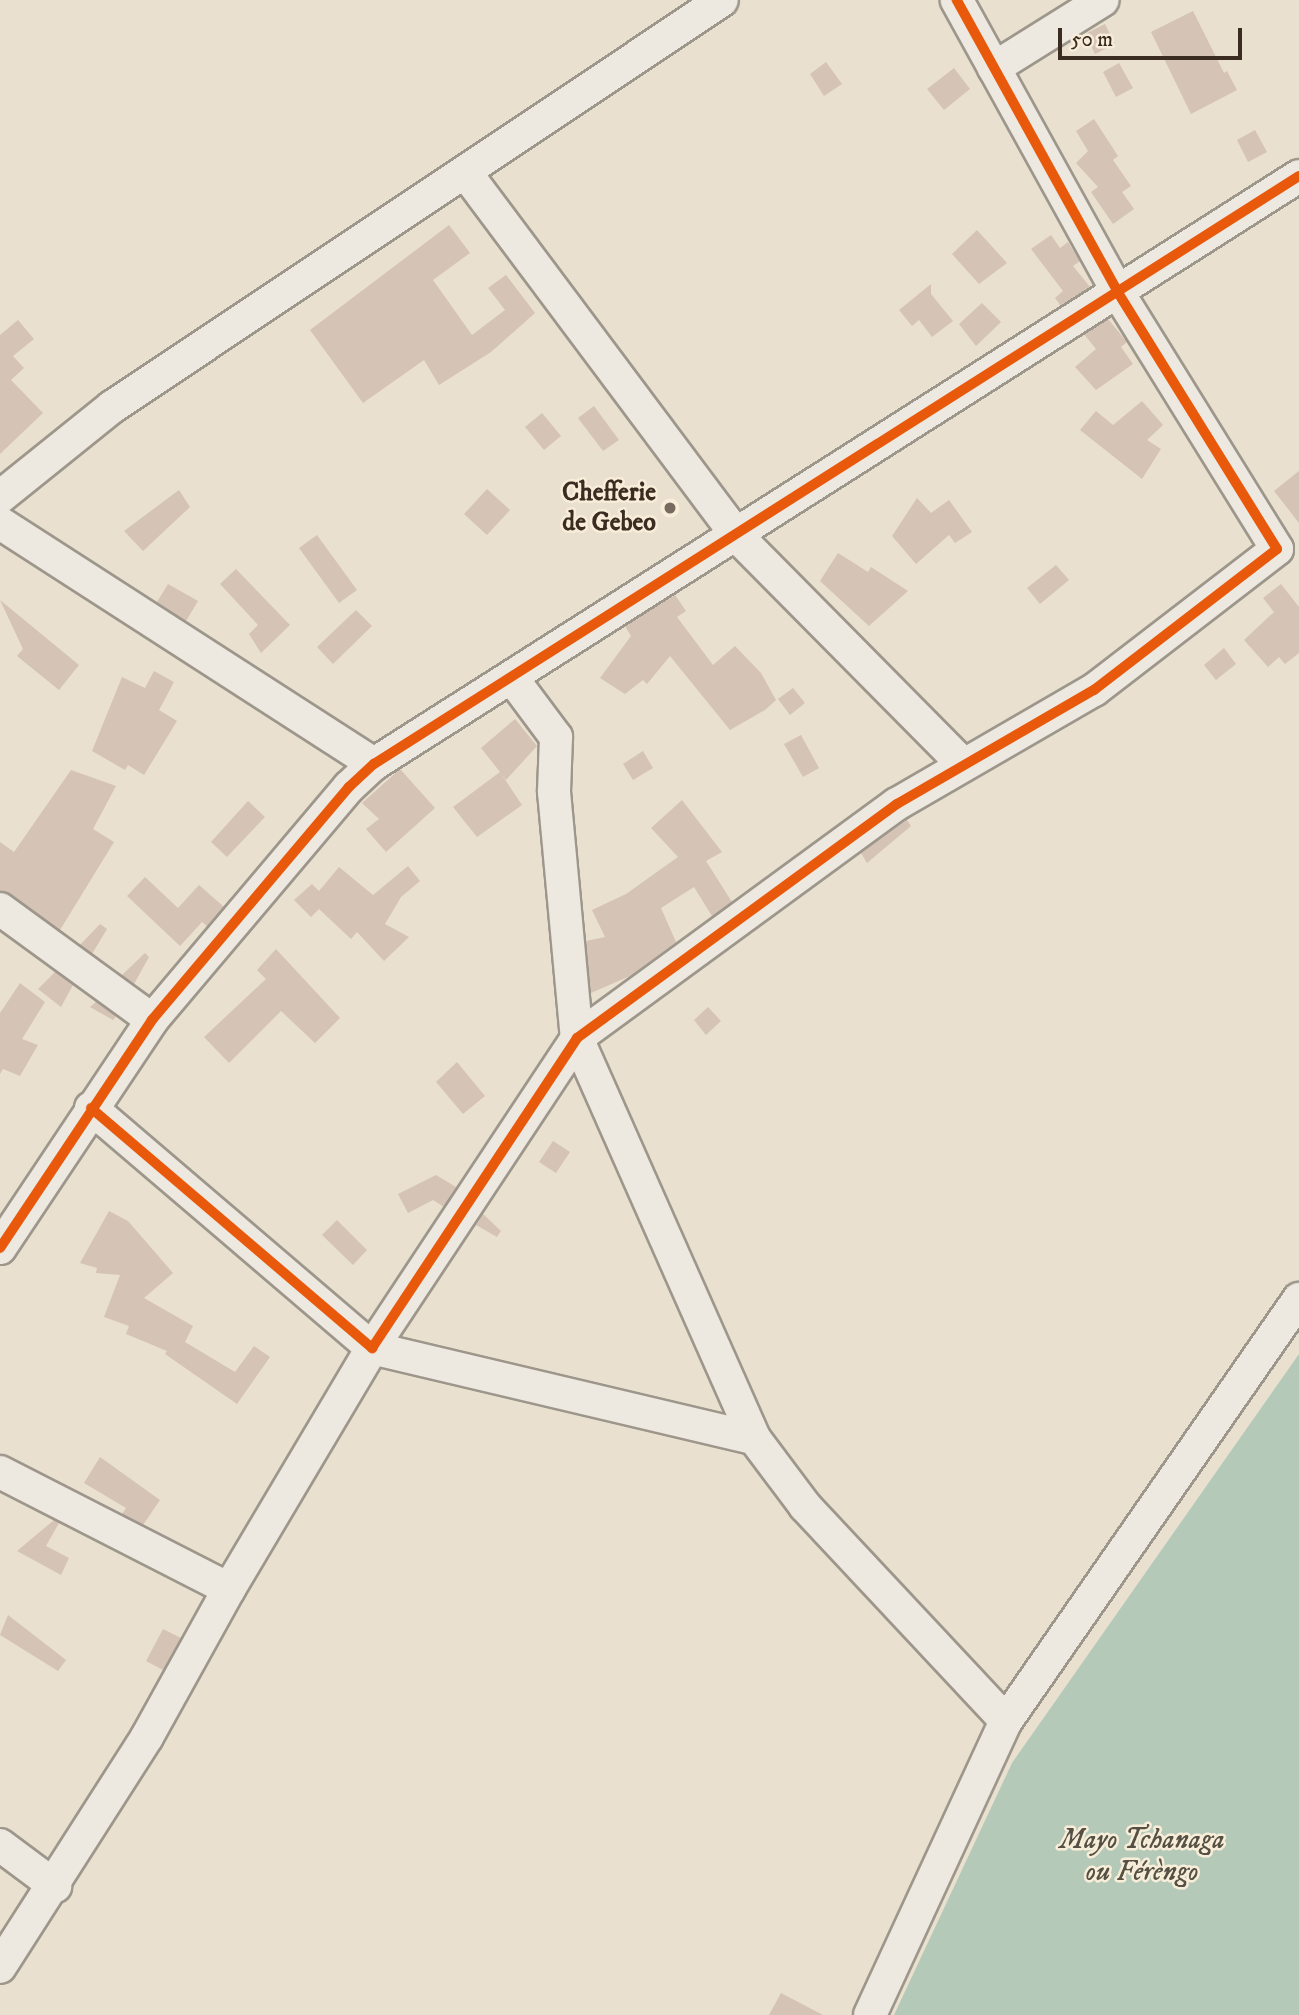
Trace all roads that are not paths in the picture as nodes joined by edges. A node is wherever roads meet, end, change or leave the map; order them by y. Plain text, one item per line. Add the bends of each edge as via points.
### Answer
1 (722, 0) edge
2 (957, 0) edge
3 (1103, 0) edge
4 (994, 68) junction
5 (465, 172) junction
6 (1299, 176) edge
7 (1119, 294) junction
8 (0, 498) edge
9 (0, 523) edge
10 (737, 536) junction
11 (1288, 541) edge
12 (512, 678) junction
13 (374, 764) junction
14 (962, 764) junction
15 (0, 909) edge
16 (152, 1020) junction
17 (577, 1038) junction
18 (91, 1108) junction
19 (0, 1248) edge
20 (1299, 1299) edge
21 (372, 1348) junction
22 (754, 1438) junction
23 (0, 1472) edge
24 (229, 1589) junction
25 (1006, 1721) junction
26 (0, 1845) edge
27 (55, 1886) junction
28 (0, 1967) edge
29 (870, 2015) edge

1 - 5 street
2 - 4 street
3 - 4 street
4 - 7 street
5 - 8 street via 112,407
5 - 10 street
6 - 7 street
7 - 10 street
7 - 11 street
9 - 13 street
10 - 12 street
10 - 14 street
11 - 14 street via 1094,690
12 - 13 street
12 - 17 street via 556,737 554,792
13 - 16 street via 349,787
14 - 17 street via 897,804
15 - 16 street
16 - 18 street
17 - 21 street
17 - 22 street
18 - 19 street
18 - 21 street
20 - 25 street
21 - 22 street
21 - 24 street
22 - 25 street via 805,1506
23 - 24 street
24 - 27 street via 147,1737
25 - 29 street
26 - 27 street
27 - 28 street

